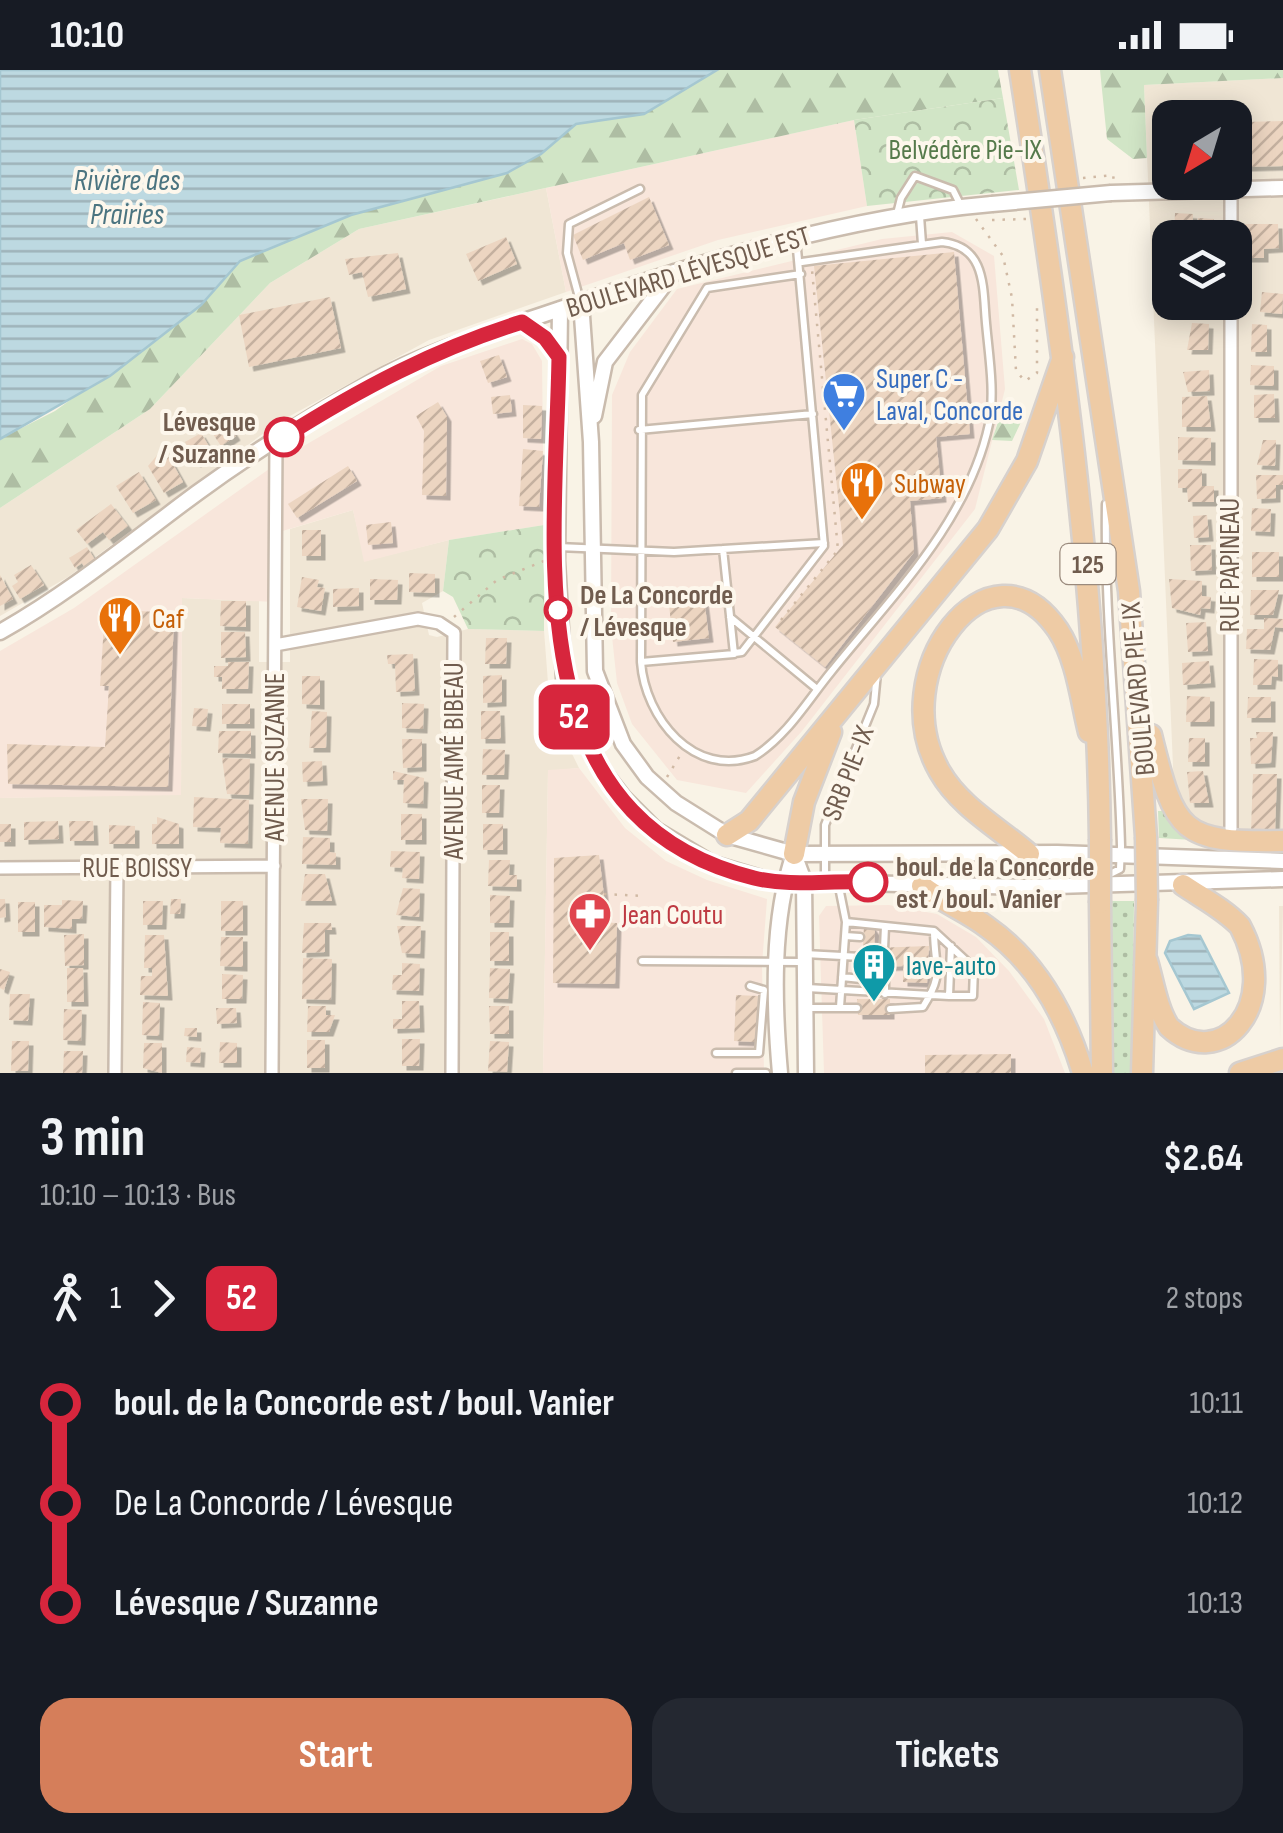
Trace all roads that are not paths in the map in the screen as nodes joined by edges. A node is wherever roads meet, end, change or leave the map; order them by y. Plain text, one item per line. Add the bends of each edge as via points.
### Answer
1 (1020, 70) edge
2 (1050, 70) edge
3 (1152, 187) edge
4 (1252, 188) edge
5 (1283, 188) edge
6 (640, 189) dead end
7 (961, 207) junction
8 (919, 212) junction
9 (897, 216) junction
10 (796, 236) junction
11 (922, 244) junction
12 (802, 262) junction
13 (674, 271) junction
14 (801, 274) junction
15 (581, 302) junction
16 (560, 309) junction
17 (1231, 320) edge
18 (522, 322) junction
19 (1064, 355) junction
20 (559, 357) junction
21 (813, 414) junction
22 (638, 430) junction
23 (276, 441) junction
24 (590, 442) junction
25 (1108, 444) junction
26 (824, 543) junction
27 (557, 547) junction
28 (591, 547) junction
29 (639, 549) junction
30 (723, 549) junction
31 (730, 618) junction
32 (0, 632) edge
33 (754, 637) junction
34 (275, 644) junction
35 (734, 654) junction
36 (642, 662) junction
37 (878, 667) junction
38 (1138, 680) junction
39 (817, 689) junction
40 (835, 720) junction
41 (1099, 773) junction
42 (1231, 828) dead end
43 (727, 834) junction
44 (1283, 842) edge
45 (794, 854) junction
46 (1029, 854) junction
47 (824, 855) junction
48 (1121, 858) junction
49 (1283, 861) edge
50 (274, 866) junction
51 (117, 867) junction
52 (0, 868) edge
53 (1283, 879) edge
54 (784, 881) junction
55 (804, 881) junction
56 (832, 881) junction
57 (1183, 884) junction
58 (922, 886) junction
59 (1094, 895) junction
60 (846, 922) junction
61 (885, 926) junction
62 (934, 932) junction
63 (845, 936) junction
64 (860, 937) dead end
65 (875, 939) dead end
66 (951, 944) junction
67 (843, 956) junction
68 (861, 957) dead end
69 (803, 958) junction
70 (642, 961) dead end
71 (1147, 961) junction
72 (779, 962) junction
73 (884, 966) dead end
74 (842, 977) junction
75 (861, 979) dead end
76 (873, 980) dead end
77 (884, 980) junction
78 (750, 986) dead end
79 (804, 988) junction
80 (841, 990) junction
81 (885, 994) junction
82 (930, 995) junction
83 (949, 996) junction
84 (804, 1008) junction
85 (840, 1008) junction
86 (858, 1008) dead end
87 (890, 1009) dead end
88 (716, 1053) dead end
89 (1283, 1059) edge
90 (116, 1073) edge
91 (272, 1073) edge
92 (452, 1073) edge
93 (736, 1073) edge
94 (766, 1073) edge
95 (780, 1073) edge
96 (806, 1073) edge
97 (1083, 1073) edge
98 (1102, 1073) edge
99 (1142, 1073) edge
100 (1240, 1073) edge

1 - 19 highway, BOULEVARD PIE-IX / 125
2 - 25 highway, BOULEVARD PIE-IX / 125
3 - 7 street, BOULEVARD LÉVESQUE EST, bridge via 1113,187 991,209
4 - 5 street, BOULEVARD LÉVESQUE EST
6 - 15 lane via 569,224 567,254
7 - 8 street, BOULEVARD LÉVESQUE EST
7 - 9 lane via 953,190 918,176 909,182
8 - 9 street, BOULEVARD LÉVESQUE EST
8 - 11 lane
9 - 10 street, BOULEVARD LÉVESQUE EST
10 - 12 lane
10 - 13 street, BOULEVARD LÉVESQUE EST
11 - 12 lane
11 - 39 lane via 958,246 981,270 989,422 946,526
12 - 14 lane
13 - 15 street, BOULEVARD LÉVESQUE EST
13 - 24 street via 605,362
14 - 21 lane
14 - 22 lane via 704,291 646,383
15 - 16 street, BOULEVARD LÉVESQUE EST
15 - 24 street
16 - 18 street, BOULEVARD LÉVESQUE EST
16 - 20 street
17 - 42 street, RUE PAPINEAU
18 - 20 street
18 - 23 street, BOULEVARD LÉVESQUE EST via 372,382
19 - 37 highway via 1004,504
19 - 41 highway, BOULEVARD PIE-IX / 125 via 1087,554
20 - 27 street
21 - 22 lane
21 - 26 lane
22 - 29 lane
23 - 32 street, BOULEVARD LÉVESQUE EST via 67,592
23 - 34 street, AVENUE SUZANNE
24 - 28 street
25 - 38 highway, BOULEVARD PIE-IX / 125
25 - 48 lane via 1105,572
26 - 30 lane
26 - 33 lane
27 - 28 lane
27 - 54 street via 564,680 576,722 605,774 645,820 692,854 752,878
28 - 29 lane
28 - 43 street via 593,658 611,721 656,786
29 - 30 lane
29 - 36 lane
30 - 31 lane
31 - 33 lane
31 - 35 lane
33 - 35 lane
33 - 39 lane
34 - 50 street, AVENUE SUZANNE
34 - 92 street, AVENUE AIMÉ BIBEAU via 418,619 454,633
35 - 36 lane
36 - 39 lane via 660,716 684,748 712,758 756,756
37 - 40 highway
37 - 47 lane, SRB PIE-IX via 874,704 827,816
38 - 44 highway via 1166,796 1185,825 1215,840
38 - 71 highway, BOULEVARD PIE-IX / 125, bridge
40 - 43 highway via 749,821
40 - 45 highway via 804,802
41 - 46 highway via 1069,651 1050,620 1006,599 958,616 928,669 922,706 927,742 952,789
41 - 59 highway, BOULEVARD PIE-IX / 125, bridge
43 - 45 street
45 - 47 street
45 - 54 street
45 - 55 street
46 - 47 street
46 - 48 street
47 - 56 lane, SRB PIE-IX
48 - 49 street
48 - 59 lane via 1117,873
50 - 51 street, RUE BOISSY
50 - 91 street, AVENUE SUZANNE
51 - 52 street, RUE BOISSY
51 - 90 street
53 - 57 street
54 - 55 street
54 - 72 street
55 - 56 street
55 - 69 street
56 - 58 street
56 - 60 lane, SRB PIE-IX
57 - 59 street
57 - 71 highway via 1232,918 1253,944 1268,985 1262,1024 1245,1043 1225,1051 1187,1044 1165,1020
58 - 59 street
58 - 97 highway via 991,929 1030,968 1063,1019
59 - 98 highway, BOULEVARD PIE-IX / 125
60 - 61 lane
60 - 63 lane, SRB PIE-IX
61 - 62 lane
61 - 65 lane via 884,944
62 - 66 lane
62 - 82 lane via 939,976
63 - 64 lane
63 - 67 lane, SRB PIE-IX
66 - 83 lane
66 - 83 lane via 974,968 973,996
67 - 68 lane
67 - 69 lane
67 - 74 lane, SRB PIE-IX
69 - 72 lane
69 - 79 street
70 - 72 lane
71 - 99 highway, BOULEVARD PIE-IX / 125
72 - 95 street
73 - 77 lane
74 - 75 lane
74 - 80 lane, SRB PIE-IX
76 - 77 lane
77 - 81 lane
78 - 88 lane via 764,990 759,1053
79 - 80 lane
79 - 84 street
80 - 81 lane
80 - 85 lane, SRB PIE-IX
81 - 82 lane
82 - 83 lane
82 - 87 lane via 922,1007
84 - 85 lane
84 - 96 street
85 - 86 lane
89 - 100 highway
93 - 94 lane

